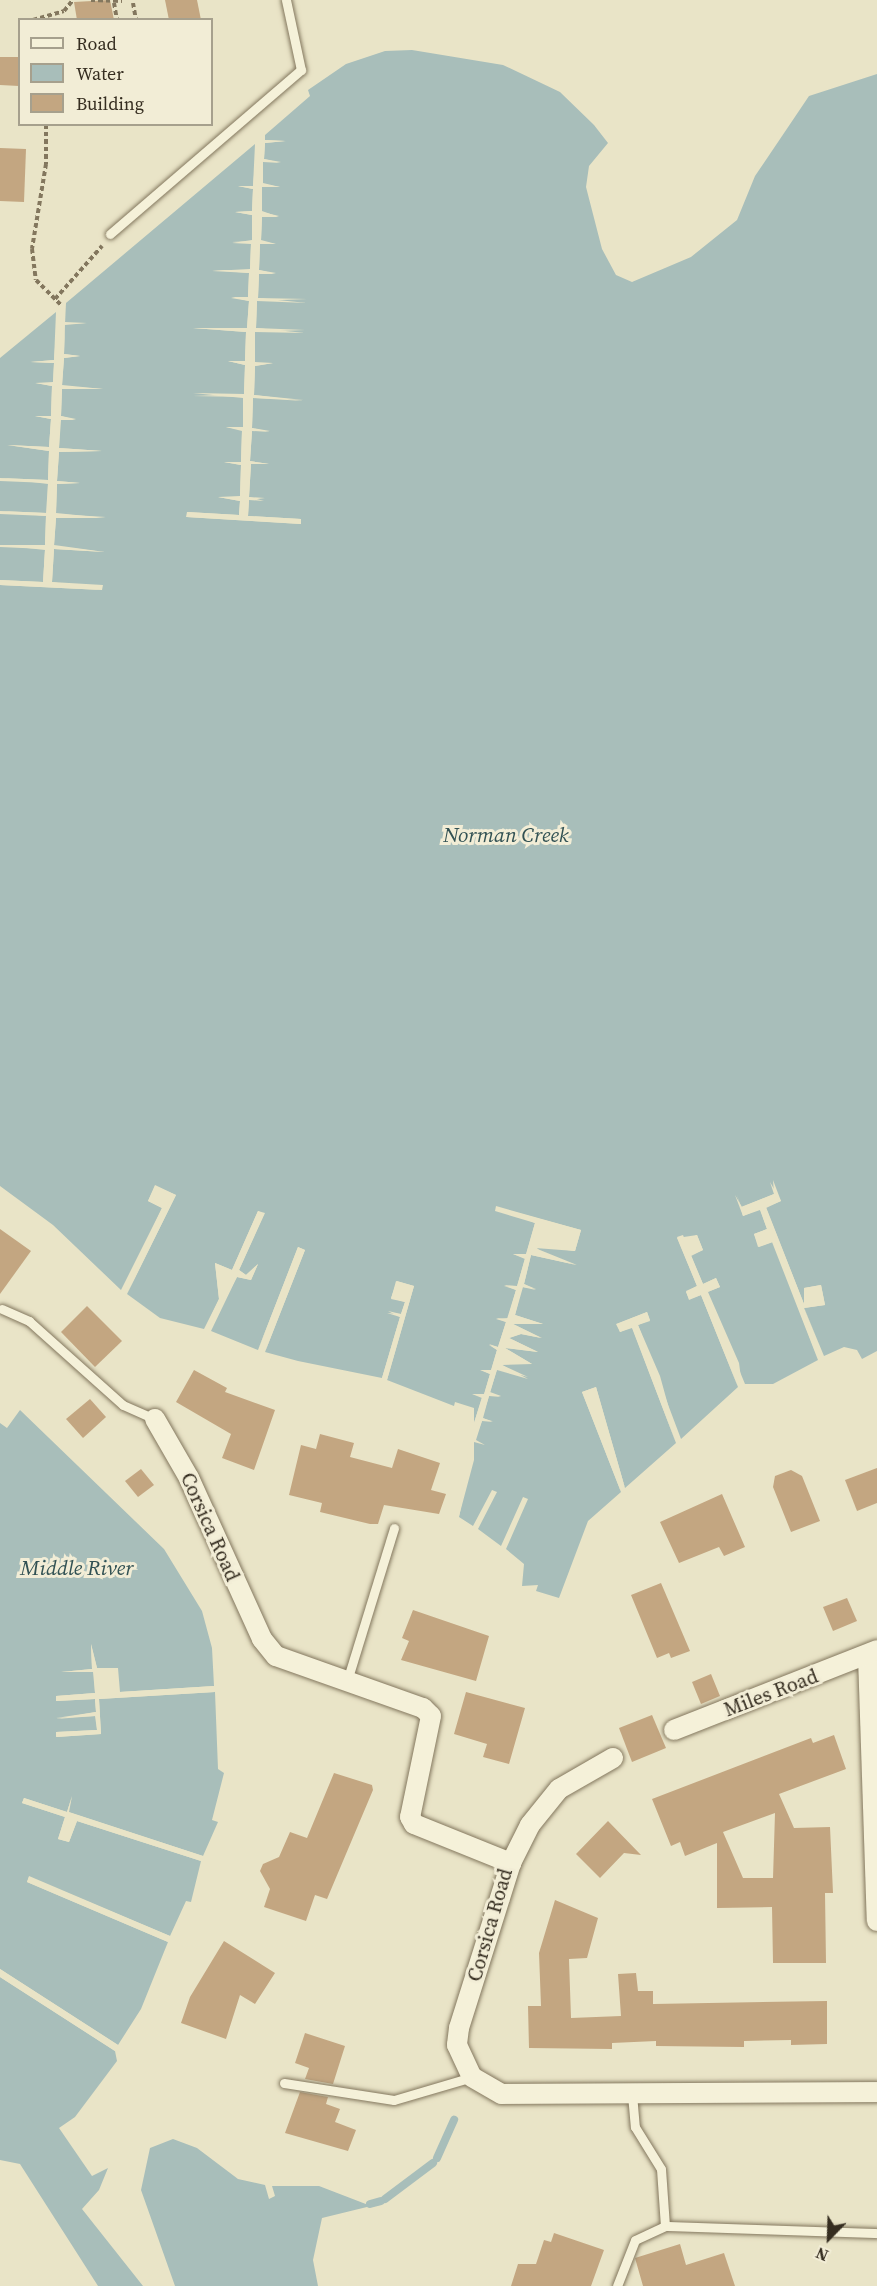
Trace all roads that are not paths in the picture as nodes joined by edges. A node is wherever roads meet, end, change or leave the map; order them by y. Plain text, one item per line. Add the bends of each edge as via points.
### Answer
1 (286, 0) edge
2 (110, 234) road end
3 (2, 1309) dead end
4 (155, 1419) joint
5 (394, 1528) dead end
6 (872, 1653) edge
7 (347, 1681) junction
8 (674, 1730) dead end
9 (613, 1758) dead end
10 (511, 1863) junction
11 (877, 1921) edge
12 (472, 2077) junction
13 (284, 2083) dead end
14 (877, 2092) edge
15 (632, 2094) junction
16 (665, 2226) junction
17 (877, 2233) edge
18 (616, 2286) edge

1 - 2 lane via 301,70
3 - 4 lane via 29,1321 123,1405
4 - 7 street, Corsica Road via 189,1478 262,1639 276,1656
5 - 7 lane
6 - 8 street, Miles Road
6 - 11 street, Miles Road
7 - 10 street, Corsica Road via 412,1702 431,1716 410,1804 414,1824
9 - 10 street via 559,1789 530,1825
10 - 12 street, Corsica Road via 459,2028 457,2045
12 - 13 lane via 394,2100
12 - 15 street via 502,2094
14 - 15 street
15 - 16 lane via 635,2127 661,2169
16 - 17 lane
16 - 18 lane via 635,2240

